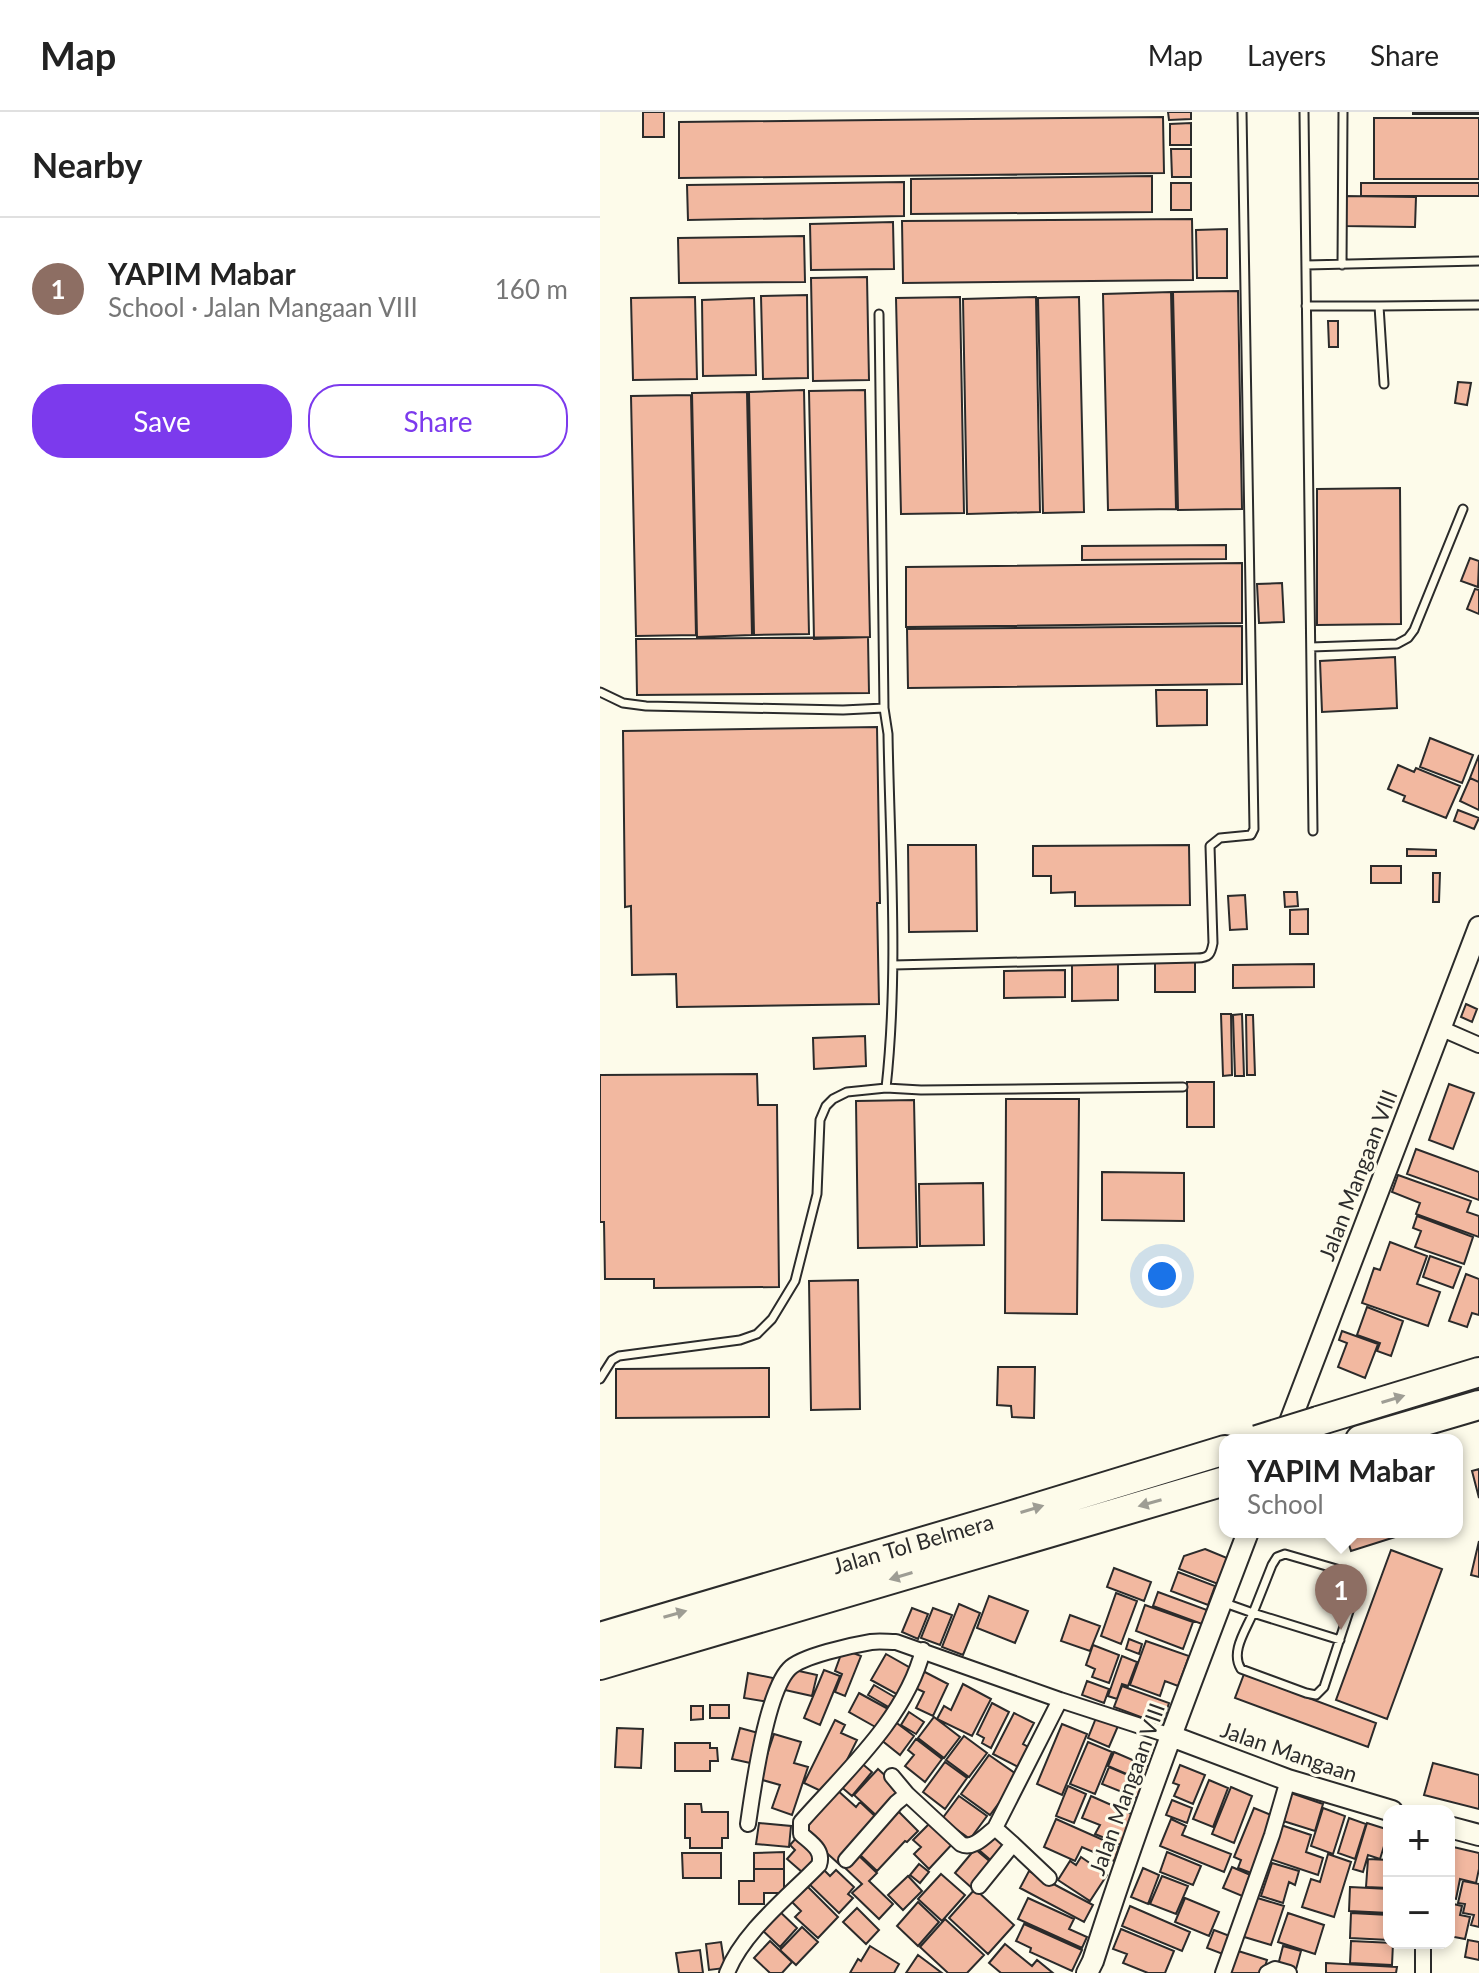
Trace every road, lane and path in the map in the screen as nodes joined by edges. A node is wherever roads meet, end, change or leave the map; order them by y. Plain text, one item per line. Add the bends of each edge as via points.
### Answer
1 (1242, 112) edge
2 (1304, 112) edge
3 (1343, 112) edge
4 (1479, 261) edge
5 (1306, 265) junction
6 (1342, 265) junction
7 (1479, 305) edge
8 (1306, 306) junction
9 (1379, 306) junction
10 (879, 314) dead end
11 (1384, 384) dead end
12 (1463, 509) dead end
13 (1311, 647) junction
14 (600, 692) edge
15 (884, 708) junction
16 (1313, 831) dead end
17 (1479, 927) edge
18 (893, 965) junction
19 (1440, 1028) junction
20 (1479, 1045) edge
21 (1183, 1087) dead end
22 (886, 1088) junction
23 (1479, 1372) edge
24 (600, 1379) edge
25 (1479, 1405) edge
26 (1276, 1434) edge
27 (1285, 1434) edge
28 (1380, 1434) edge
29 (1219, 1452) edge
30 (1219, 1483) edge
31 (1246, 1538) edge
32 (1222, 1602) junction
33 (1253, 1613) junction
34 (600, 1637) edge
35 (1340, 1640) junction
36 (923, 1650) junction
37 (600, 1665) edge
38 (1060, 1700) junction
39 (1171, 1736) junction
40 (892, 1776) dead end
41 (1288, 1780) junction
42 (907, 1794) junction
43 (1383, 1808) edge
44 (748, 1824) dead end
45 (995, 1828) junction
46 (1455, 1829) edge
47 (1479, 1835) edge
48 (1013, 1844) junction
49 (846, 1860) dead end
50 (1049, 1878) dead end
51 (979, 1886) dead end
52 (1423, 1949) edge
53 (727, 1973) edge
54 (1087, 1973) edge
55 (1223, 1973) edge
56 (1267, 1973) edge
57 (1289, 1973) edge
58 (1423, 1973) edge

1 - 18 lane via 1254,829 1251,835 1220,838 1210,846 1210,955
2 - 5 lane
3 - 6 lane
4 - 6 lane
5 - 6 lane
5 - 8 lane
7 - 9 lane
8 - 9 lane
8 - 13 lane
9 - 11 lane
10 - 15 lane
12 - 13 lane via 1408,638 1397,644
13 - 16 lane
14 - 15 lane via 646,706
15 - 18 lane
17 - 19 street, Jalan Mangaan VIII
18 - 22 lane
19 - 20 street
19 - 27 street, Jalan Mangaan VIII
21 - 22 lane
22 - 24 lane via 847,1092 826,1106 820,1120 817,1194 795,1281 772,1319 757,1334 740,1340 619,1356
26 -> 23 highway, bridge
25 - 28 highway
34 -> 29 highway, Jalan Tol Belmera
30 -> 37 highway, Jalan Tol Belmera
31 - 32 street, Jalan Mangaan VIII
32 - 33 lane
32 - 39 street, Jalan Mangaan VIII
33 - 35 lane
33 - 35 lane via 1236,1662 1241,1669 1306,1693 1316,1695 1324,1687
33 - 35 lane via 1277,1557 1285,1554 1347,1572 1356,1580 1356,1590
36 - 38 street
36 - 44 street via 873,1642 826,1652 789,1669 768,1717
36 - 53 street via 890,1720 801,1822 801,1834 818,1849 819,1865 745,1940
38 - 39 street
38 - 45 street
39 - 41 street, Jalan Mangaan
39 - 54 street, Jalan Mangaan VIII
40 - 42 street
41 - 43 street, Jalan Mangaan
41 - 55 street
42 - 45 street via 966,1846
42 - 49 street
45 - 48 street
46 - 47 street
48 - 50 street
48 - 51 street
52 - 58 street
56 - 57 street

